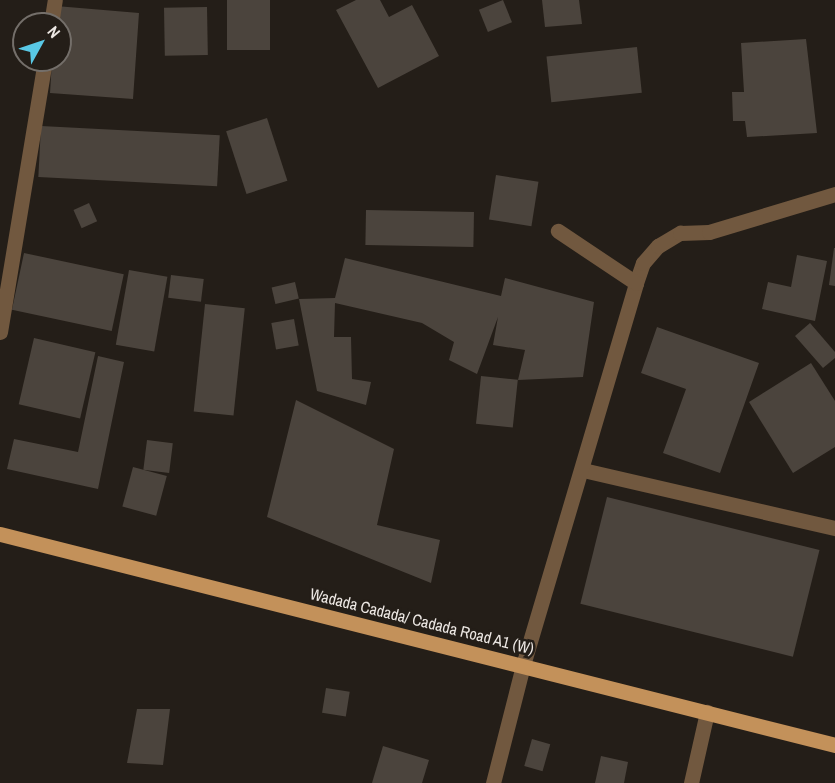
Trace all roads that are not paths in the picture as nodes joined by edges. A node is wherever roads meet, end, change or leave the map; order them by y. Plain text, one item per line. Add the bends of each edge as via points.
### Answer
1 (43, 72) edge
2 (835, 194) edge
3 (558, 231) dead end
4 (636, 284) junction
5 (0, 332) edge
6 (583, 470) junction
7 (835, 528) edge
8 (0, 534) edge
9 (523, 665) junction
10 (707, 712) junction
11 (835, 745) edge
12 (493, 783) edge
13 (691, 783) edge

1 - 5 street
2 - 4 street via 709,232 680,233 658,246 643,263
3 - 4 street
4 - 6 street
6 - 7 street
6 - 9 street
8 - 9 main road, Wadada Cadada/ Cadada Road A1 (W)
9 - 10 main road, Wadada Cadada/ Cadada Road A1 (W)
9 - 12 street
10 - 11 main road, Wadada Cadada/ Cadada Road A1 (W)
10 - 13 street

